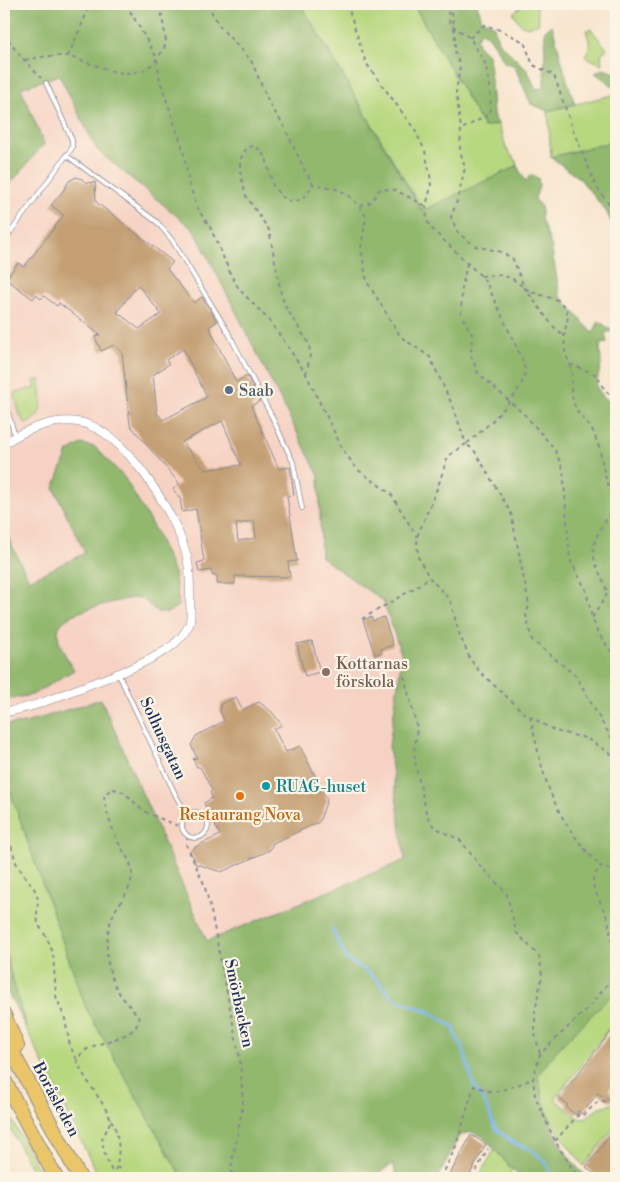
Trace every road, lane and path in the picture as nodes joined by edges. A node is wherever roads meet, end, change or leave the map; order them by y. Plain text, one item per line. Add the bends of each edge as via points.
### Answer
1 (87, 4) edge
2 (126, 4) edge
3 (160, 4) edge
4 (207, 4) edge
5 (347, 4) edge
6 (444, 4) edge
7 (455, 4) edge
8 (454, 26) junction
9 (4, 33) edge
10 (470, 38) junction
11 (68, 56) junction
12 (157, 58) junction
13 (25, 60) junction
14 (46, 83) joint
15 (461, 129) junction
16 (66, 155) junction
17 (313, 184) junction
18 (360, 206) junction
19 (426, 206) junction
20 (616, 213) edge
21 (4, 241) edge
22 (467, 263) junction
23 (481, 276) junction
24 (524, 286) junction
25 (564, 336) junction
26 (570, 364) junction
27 (306, 374) junction
28 (4, 399) edge
29 (509, 401) junction
30 (616, 401) edge
31 (15, 436) junction
32 (4, 444) edge
33 (466, 444) junction
34 (616, 505) edge
35 (302, 508) dead end
36 (417, 537) junction
37 (429, 576) junction
38 (592, 618) junction
39 (362, 619) dead end
40 (616, 658) edge
41 (118, 673) junction
42 (404, 676) dead end
43 (4, 712) edge
44 (530, 717) junction
45 (616, 744) edge
46 (616, 756) edge
47 (187, 815) junction
48 (4, 824) edge
49 (182, 828) junction
50 (188, 836) junction
51 (600, 866) junction
52 (616, 872) edge
53 (4, 1015) edge
54 (4, 1037) edge
55 (540, 1054) junction
56 (77, 1060) junction
57 (533, 1078) junction
58 (4, 1080) edge
59 (36, 1095) junction
60 (616, 1096) edge
61 (111, 1120) junction
62 (555, 1141) junction
63 (488, 1149) dead end
64 (117, 1167) junction
65 (114, 1174) junction
66 (56, 1178) edge
67 (80, 1178) edge
68 (115, 1178) edge
69 (127, 1178) edge
70 (231, 1178) edge
71 (441, 1178) edge
72 (472, 1178) edge
73 (583, 1178) edge

1 - 11 path via 86,15
2 - 12 path
3 - 12 path via 166,41
4 - 17 path via 221,28 251,60 269,103
5 - 19 path via 366,62 415,130 425,151 431,187
6 - 8 path via 450,24
7 - 8 path via 452,13
8 - 10 path
8 - 15 path via 455,52 460,66 456,92
9 - 13 path
10 - 15 path via 485,63 491,109
10 - 20 path via 484,25 500,30 524,42 533,65 554,75 597,188
11 - 12 path via 130,74 144,70
11 - 13 path
12 - 27 path via 160,80 199,211 239,289 267,318
13 - 14 path
14 - 16 lane via 72,140 72,148
15 - 24 path via 460,150 465,168 451,217 458,233 475,246 502,252 513,259
16 - 21 lane
16 - 35 lane via 157,222 172,240 228,332 293,462
17 - 18 path via 338,189
17 - 27 path via 306,196 290,201 281,196 274,186 266,158 256,146 247,147 240,160 246,196 269,230 285,306 309,344
18 - 19 path via 371,202 380,189 395,190
18 - 33 path via 366,216 361,249 368,282 401,337 430,357
19 - 22 path via 427,221 433,230
22 - 23 path
22 - 29 path via 462,315 472,334 470,356 478,373
23 - 24 path via 501,275
23 - 29 path via 523,361 521,386
24 - 25 path
24 - 25 path via 531,292 558,300 566,308 568,317
25 - 26 path
26 - 30 path via 597,375 604,389
26 - 34 path via 571,393 576,410 593,431
27 - 36 path via 343,450 357,468 391,494
28 - 31 lane
29 - 33 path via 483,431
29 - 38 path via 554,448 563,470 570,560 586,590
31 - 32 street
31 - 41 street via 72,422 98,430 129,455 148,479 164,504 185,550 190,623 177,642 166,650
33 - 36 path via 448,456
33 - 45 path via 474,450 511,513 529,605 526,616 532,640 576,676
34 - 38 path via 594,541 593,554 607,594
36 - 37 path via 418,557
37 - 39 path via 420,585
37 - 44 path via 450,600 470,659
38 - 40 path via 598,633
41 - 43 street via 40,705
41 - 47 lane, Solhusgatan
42 - 55 path via 417,728 414,752 427,816 434,827 460,840 500,886 507,895 516,932 539,956 542,975 535,1012 535,1034
44 - 46 path via 555,731 586,738
44 - 51 path via 555,803 573,835
47 - 49 lane
47 - 50 lane via 201,814 207,827 202,836
48 - 56 path via 17,865 35,890 38,924 53,953 56,996
49 - 50 lane
49 - 56 path via 144,811 117,789 111,788 104,796 107,814 132,875 126,896 110,924 109,973 139,1018 139,1023 121,1037 82,1052
50 - 70 path, Smörbacken via 186,844 210,906 240,1059 243,1105
51 - 52 path
51 - 55 path via 593,878 594,889 610,928 613,954 610,981 591,1006
53 - 59 highway
54 - 59 highway, Boråsleden
55 - 57 path
56 - 61 path
57 - 62 path via 535,1096
57 - 71 path via 493,1092 474,1086 456,1146
58 - 66 highway
59 - 67 highway, Boråsleden
60 - 62 path via 611,1103 597,1102 588,1112 579,1114
61 - 64 path via 118,1143
61 - 65 path via 102,1140
62 - 73 path via 574,1171
63 - 72 path
64 - 65 path
64 - 69 path
65 - 68 path

